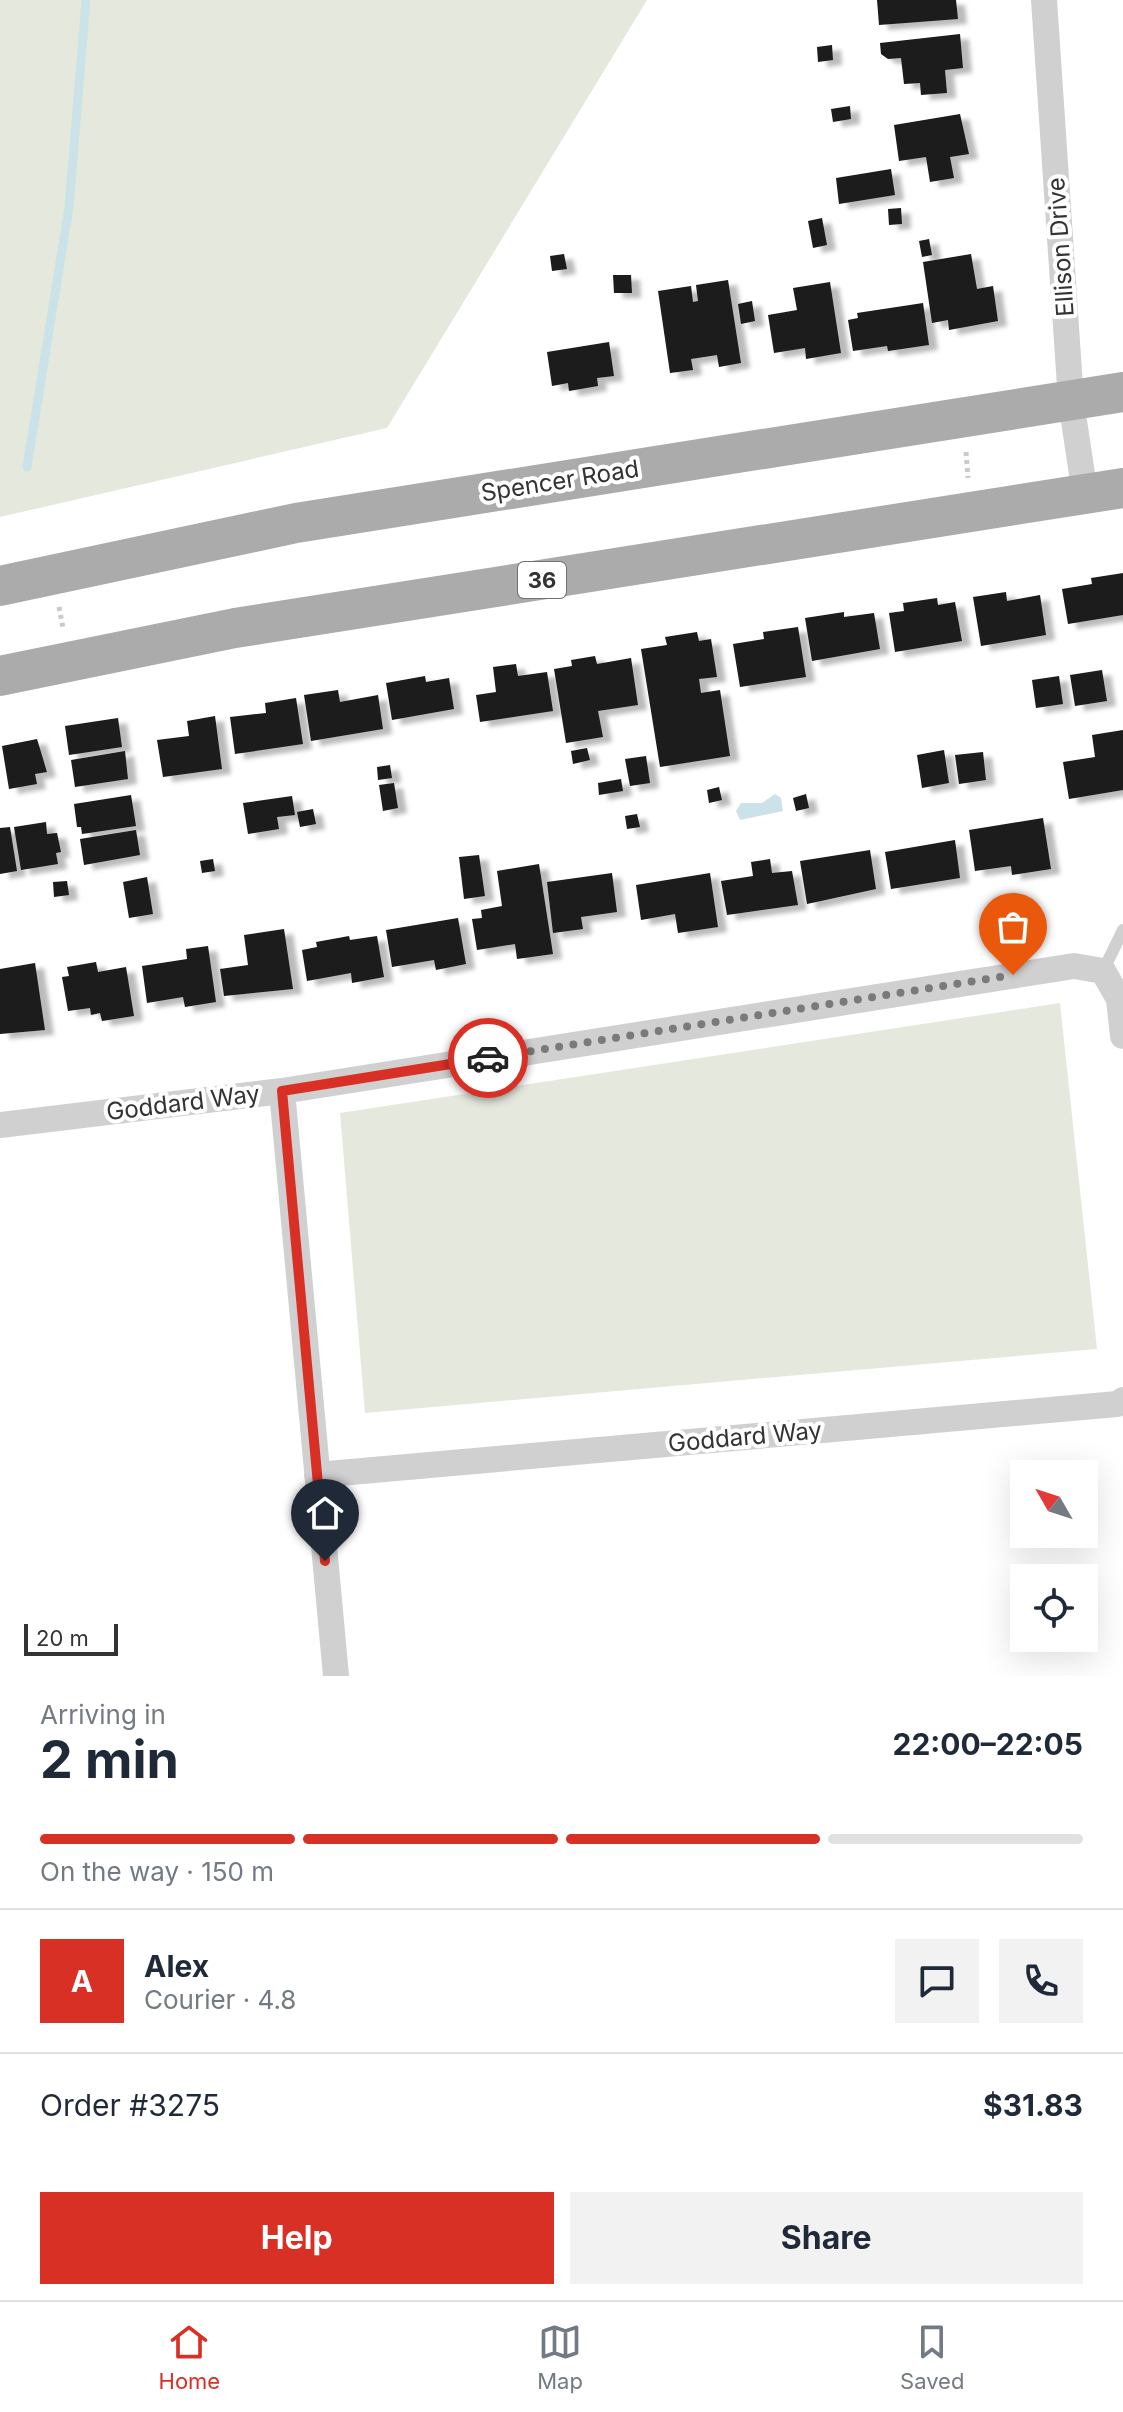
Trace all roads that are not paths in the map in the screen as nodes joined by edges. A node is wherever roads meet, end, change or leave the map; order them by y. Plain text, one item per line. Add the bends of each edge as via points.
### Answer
1 (1044, 0) edge
2 (1123, 392) edge
3 (1071, 401) junction
4 (1104, 491) edge
5 (0, 586) edge
6 (0, 676) edge
7 (1123, 930) edge
8 (1103, 971) junction
9 (1123, 1036) edge
10 (282, 1091) junction
11 (0, 1125) edge
12 (1123, 1400) edge
13 (317, 1475) junction
14 (336, 1676) edge

1 - 3 street, Ellison Drive
2 - 3 main road, Spencer Road
3 - 4 street, Ellison Drive
3 - 5 main road, Spencer Road via 296,523
4 - 6 main road, 36 via 235,628
7 - 8 lane
8 - 9 street via 1119,999
8 - 10 street, Goddard Way via 1074,966
10 - 11 street, Goddard Way
10 - 13 street
12 - 13 street, Goddard Way
13 - 14 street

